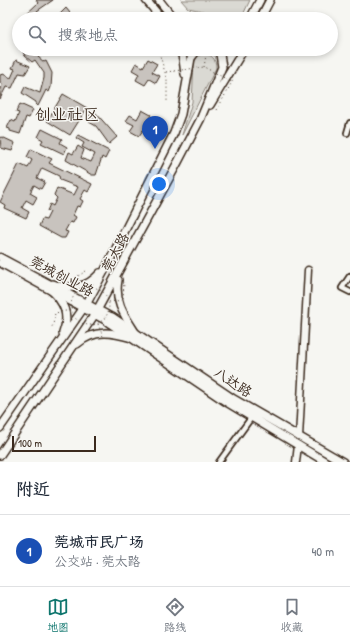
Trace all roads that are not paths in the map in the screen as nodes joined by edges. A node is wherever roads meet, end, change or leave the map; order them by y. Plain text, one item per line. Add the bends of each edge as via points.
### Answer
1 (146, 0) edge
2 (159, 0) edge
3 (260, 0) edge
4 (270, 0) edge
5 (156, 12) edge
6 (168, 12) edge
7 (254, 12) edge
8 (264, 12) edge
9 (182, 56) edge
10 (193, 56) edge
11 (220, 56) edge
12 (240, 56) edge
13 (186, 82) junction
14 (200, 120) junction
15 (350, 123) edge
16 (347, 133) dead end
17 (0, 257) edge
18 (0, 263) edge
19 (108, 264) junction
20 (308, 270) dead end
21 (120, 272) junction
22 (350, 276) edge
23 (52, 287) junction
24 (350, 292) edge
25 (85, 305) junction
26 (96, 312) junction
27 (110, 319) joint
28 (134, 335) junction
29 (60, 340) junction
30 (72, 348) junction
31 (252, 418) junction
32 (0, 428) edge
33 (300, 437) junction
34 (298, 446) junction
35 (0, 455) edge
36 (219, 462) edge
37 (296, 462) edge
38 (326, 462) edge
39 (343, 462) edge

1 - 5 main road
2 - 6 main road
3 - 7 main road
4 - 8 main road
9 - 13 main road
10 - 13 main road
11 - 14 main road, 莞太路 via 222,67
12 - 14 main road
13 - 19 main road, 莞太路 via 181,114 174,133
14 - 21 main road, 莞太路
15 - 16 street
17 - 23 street, 莞城创业路
18 - 23 street, 莞城创业路
19 - 23 main road via 94,280 84,285 73,289
19 - 25 main road, 莞太路
20 - 33 street
21 - 26 main road, 莞太路
21 - 28 main road via 116,289 117,298
22 - 24 street via 342,288
23 - 25 street, 莞城创业路
23 - 29 main road via 64,304 66,318
25 - 26 street, 莞城创业路
25 - 29 main road, 莞太路
26 - 27 street, 莞城创业路
26 - 30 main road, 莞太路
27 - 28 main road, 八达路
28 - 30 main road via 98,333
28 - 31 main road, 八达路
28 - 33 main road, 八达路 via 232,398
29 - 32 main road, 莞太路
30 - 35 main road, 莞太路
31 - 34 main road, 八达路
31 - 36 street
33 - 39 main road, 八达路
34 - 37 street
34 - 38 main road, 八达路

